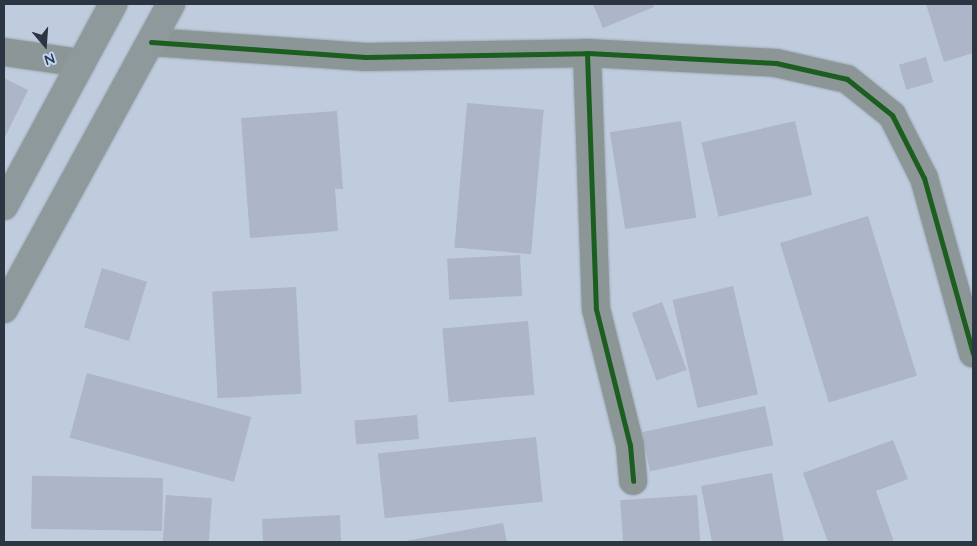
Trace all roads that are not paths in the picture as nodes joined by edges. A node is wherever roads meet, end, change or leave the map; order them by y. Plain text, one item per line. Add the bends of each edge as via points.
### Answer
1 (113, 4) edge
2 (171, 4) edge
3 (151, 42) junction
4 (4, 52) edge
5 (588, 53) junction
6 (81, 64) junction
7 (4, 206) edge
8 (4, 308) edge
9 (973, 353) edge
10 (633, 481) dead end

1 - 6 main road
2 - 3 main road
3 - 5 street via 364,57
3 - 8 main road
4 - 6 street
5 - 9 street via 776,63 847,78 892,115 924,178
5 - 10 street via 596,308 630,445
6 - 7 main road

